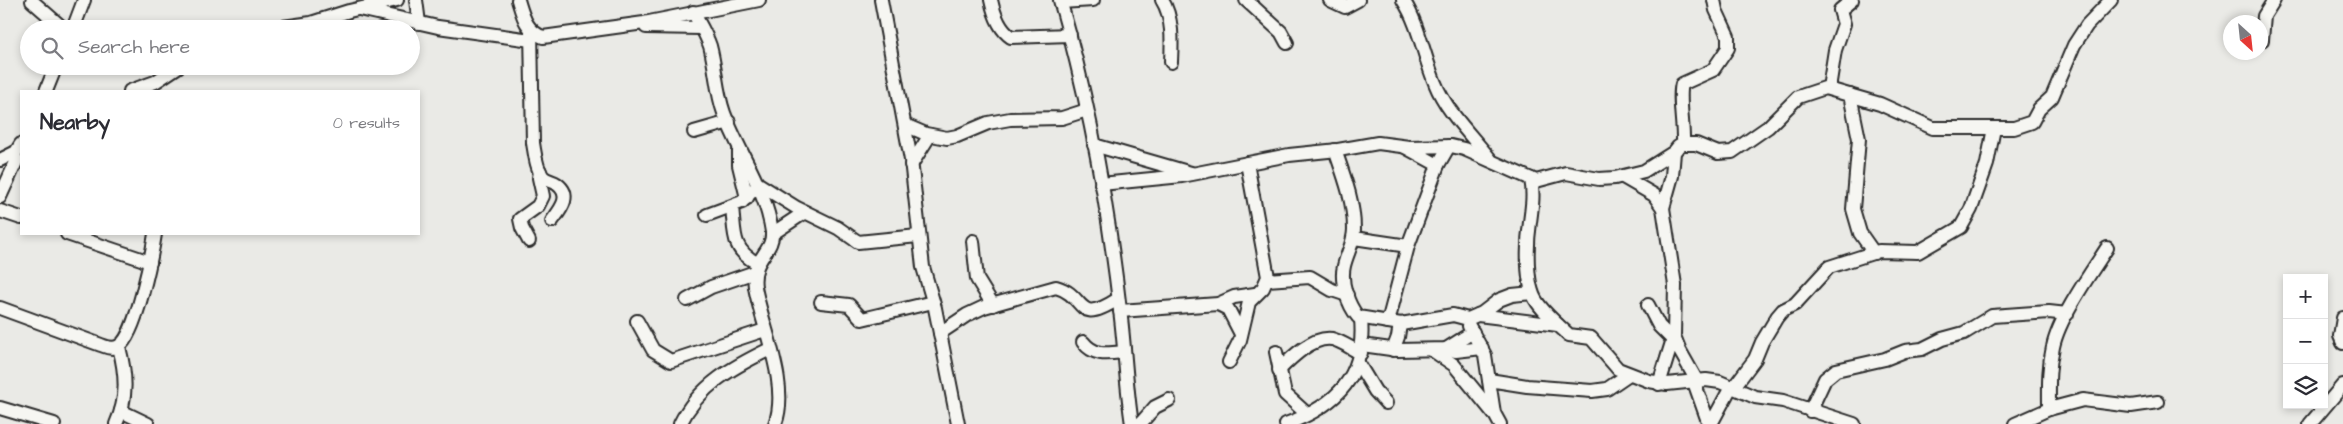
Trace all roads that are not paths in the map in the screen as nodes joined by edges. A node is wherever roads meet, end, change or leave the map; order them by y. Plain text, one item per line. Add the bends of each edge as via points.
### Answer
1 (84, 0) edge
2 (397, 0) edge
3 (416, 0) edge
4 (518, 0) edge
5 (685, 0) edge
6 (752, 0) edge
7 (881, 0) edge
8 (991, 0) edge
9 (1093, 0) edge
10 (1162, 0) edge
11 (1246, 0) edge
12 (1330, 0) edge
13 (1358, 0) edge
14 (1403, 0) edge
15 (1714, 0) edge
16 (1852, 0) edge
17 (2111, 0) edge
18 (2274, 0) edge
19 (32, 1) edge
20 (1060, 1) edge
21 (359, 9) junction
22 (690, 13) junction
23 (2265, 15) edge
24 (54, 20) edge
25 (76, 20) edge
26 (321, 20) edge
27 (403, 20) edge
28 (418, 20) edge
29 (420, 24) edge
30 (636, 24) junction
31 (701, 28) junction
32 (531, 35) junction
33 (1070, 35) junction
34 (1287, 43) dead end
35 (1171, 62) dead end
36 (52, 75) edge
37 (169, 75) edge
38 (158, 86) edge
39 (1828, 88) junction
40 (46, 90) edge
41 (136, 90) edge
42 (1850, 95) junction
43 (1087, 110) junction
44 (729, 122) junction
45 (905, 125) junction
46 (1994, 128) junction
47 (694, 132) dead end
48 (930, 135) junction
49 (1094, 145) junction
50 (20, 146) edge
51 (1403, 146) junction
52 (1449, 146) junction
53 (740, 147) junction
54 (1679, 148) junction
55 (1335, 150) junction
56 (11, 160) edge
57 (1492, 160) junction
58 (1247, 163) junction
59 (911, 165) junction
60 (1438, 166) junction
61 (540, 172) junction
62 (1194, 174) junction
63 (1624, 177) junction
64 (1531, 179) junction
65 (757, 184) junction
66 (1101, 184) junction
67 (0, 197) edge
68 (747, 198) junction
69 (732, 207) junction
70 (1663, 208) junction
71 (0, 211) edge
72 (805, 212) junction
73 (707, 216) dead end
74 (20, 218) edge
75 (552, 221) dead end
76 (772, 234) junction
77 (70, 235) edge
78 (155, 235) edge
79 (918, 236) junction
80 (1354, 238) junction
81 (973, 240) dead end
82 (530, 241) dead end
83 (1408, 246) junction
84 (2107, 248) dead end
85 (1874, 252) junction
86 (150, 262) junction
87 (756, 268) junction
88 (1268, 280) junction
89 (1532, 293) junction
90 (1255, 294) junction
91 (1347, 295) junction
92 (687, 300) dead end
93 (821, 302) dead end
94 (933, 302) junction
95 (1218, 304) junction
96 (993, 305) junction
97 (1119, 305) junction
98 (1648, 305) dead end
99 (0, 308) edge
100 (2067, 314) junction
101 (1478, 315) junction
102 (1463, 318) junction
103 (2343, 318) edge
104 (1361, 319) junction
105 (638, 321) dead end
106 (1394, 323) junction
107 (1558, 325) junction
108 (765, 330) junction
109 (1473, 332) junction
110 (940, 333) junction
111 (1240, 334) junction
112 (1674, 338) junction
113 (1083, 342) dead end
114 (2343, 343) edge
115 (119, 347) junction
116 (770, 348) junction
117 (1482, 348) junction
118 (1446, 349) junction
119 (1393, 350) junction
120 (1432, 350) junction
121 (1123, 352) junction
122 (1276, 352) dead end
123 (1360, 354) junction
124 (1229, 362) dead end
125 (1278, 370) junction
126 (1629, 374) junction
127 (1489, 380) junction
128 (1695, 381) junction
129 (1659, 384) junction
130 (2343, 385) edge
131 (1732, 387) junction
132 (1169, 400) dead end
133 (2158, 402) dead end
134 (1386, 403) dead end
135 (0, 408) edge
136 (2050, 409) junction
137 (121, 410) junction
138 (1810, 411) junction
139 (1307, 414) junction
140 (1497, 419) edge
141 (39, 422) edge
142 (779, 422) edge
143 (54, 424) edge
144 (116, 424) edge
145 (148, 424) edge
146 (680, 424) edge
147 (958, 424) edge
148 (1132, 424) edge
149 (1140, 424) edge
150 (1286, 424) edge
151 (1710, 424) edge
152 (1854, 424) edge
153 (2015, 424) edge
154 (2310, 424) edge

1 - 25 street
2 - 21 street
3 - 28 street
4 - 32 street
5 - 22 street
6 - 22 street
7 - 45 street
8 - 33 street via 1001,26 1012,37
9 - 20 street
10 - 35 street via 1171,33
11 - 34 street via 1281,32
12 - 13 street via 1345,7
14 - 57 street via 1435,85 1448,107
15 - 54 street via 1728,36 1728,48 1713,70 1682,84 1684,121
16 - 39 street via 1840,10 1844,24
17 - 46 street via 2087,25 2074,45 2052,97 2039,110 2035,120 2014,128
18 - 23 street
19 - 24 street
20 - 33 street
21 - 26 street
21 - 27 street
22 - 30 street
22 - 31 street
29 - 32 street
30 - 31 street via 649,28
30 - 32 street via 543,37
31 - 44 street via 709,45 720,100
32 - 61 street via 533,143
33 - 43 street
36 - 40 street
37 - 38 street
38 - 41 street
39 - 42 street
39 - 54 street via 1798,97 1758,135 1727,154 1696,144
42 - 46 street via 1889,107 1933,128
42 - 85 street via 1858,139 1853,209 1860,233
43 - 48 street via 1062,118 1010,119 947,138
43 - 49 street
44 - 47 street
44 - 53 street
45 - 48 street
45 - 59 street
46 - 85 street via 1987,164 1961,227 1918,252
48 - 59 street
49 - 62 street
49 - 66 street
50 - 56 street
51 - 52 street
51 - 55 street via 1378,143
51 - 60 street
52 - 57 street
52 - 60 street
53 - 65 street
53 - 68 street via 739,165
54 - 63 street via 1644,171
54 - 70 street
55 - 58 street
55 - 80 street via 1351,203
56 - 67 street
57 - 64 street
58 - 62 street
58 - 88 street
59 - 79 street
60 - 83 street
61 - 75 street via 564,191 565,202
61 - 82 street via 543,196 538,206 520,219
62 - 66 street
63 - 64 street via 1599,179 1566,173 1541,180
63 - 70 street via 1654,195
64 - 89 street via 1534,196 1529,224
65 - 68 street
65 - 72 street
65 - 76 street
66 - 97 street
68 - 69 street
69 - 73 street
69 - 87 street via 736,242
70 - 112 street via 1675,286
71 - 74 street
72 - 76 street
72 - 79 street via 858,242
76 - 87 street via 771,242
77 - 86 street
78 - 86 street
79 - 94 street
80 - 83 street
80 - 91 street via 1344,266
81 - 96 street via 977,278
83 - 106 street
84 - 100 street
85 - 131 street via 1828,267 1795,304 1783,310 1755,359
86 - 115 street via 130,331
87 - 92 street
87 - 108 street via 755,286
88 - 90 street
88 - 91 street via 1310,278
89 - 101 street via 1499,300
89 - 107 street
90 - 95 street via 1234,297
90 - 111 street via 1245,311
91 - 104 street
93 - 94 street via 849,304 862,319
94 - 110 street
95 - 97 street
95 - 111 street via 1228,309
96 - 97 street via 1056,287 1064,289 1084,310
96 - 110 street via 967,315
97 - 121 street
98 - 112 street via 1659,326
99 - 115 street via 101,345
100 - 136 street via 2053,345 2048,376
100 - 138 street via 1992,316 1964,333 1922,349 1836,370 1825,379
101 - 102 street
101 - 107 street
102 - 106 street via 1453,315
102 - 109 street
103 - 114 street via 2340,336
104 - 106 street
104 - 123 street
105 - 108 street via 653,350 671,361
106 - 119 street via 1398,337
107 - 126 street via 1569,335 1591,338 1612,364
108 - 116 street
109 - 117 street
109 - 118 street
110 - 147 street
111 - 124 street
112 - 128 street
112 - 129 street
113 - 121 street via 1091,351 1098,353
115 - 137 street via 125,370
116 - 142 street via 779,391
116 - 146 street via 717,377 699,395
117 - 118 street
117 - 127 street
118 - 120 street
119 - 120 street
119 - 123 street
120 - 140 street via 1454,365
121 - 148 street
122 - 125 street
123 - 125 street via 1336,341 1322,341 1299,352
123 - 134 street via 1375,391
123 - 139 street via 1345,386
125 - 139 street via 1285,394
126 - 127 street via 1607,389 1592,391
126 - 129 street
127 - 140 street
128 - 129 street
128 - 131 street via 1720,382
128 - 151 street
130 - 154 street
131 - 138 street via 1755,397 1783,401
131 - 151 street
132 - 149 street via 1155,407
133 - 136 street via 2132,406 2083,400
135 - 141 street
136 - 153 street
137 - 144 street
137 - 145 street
138 - 152 street
139 - 150 street
141 - 143 street

